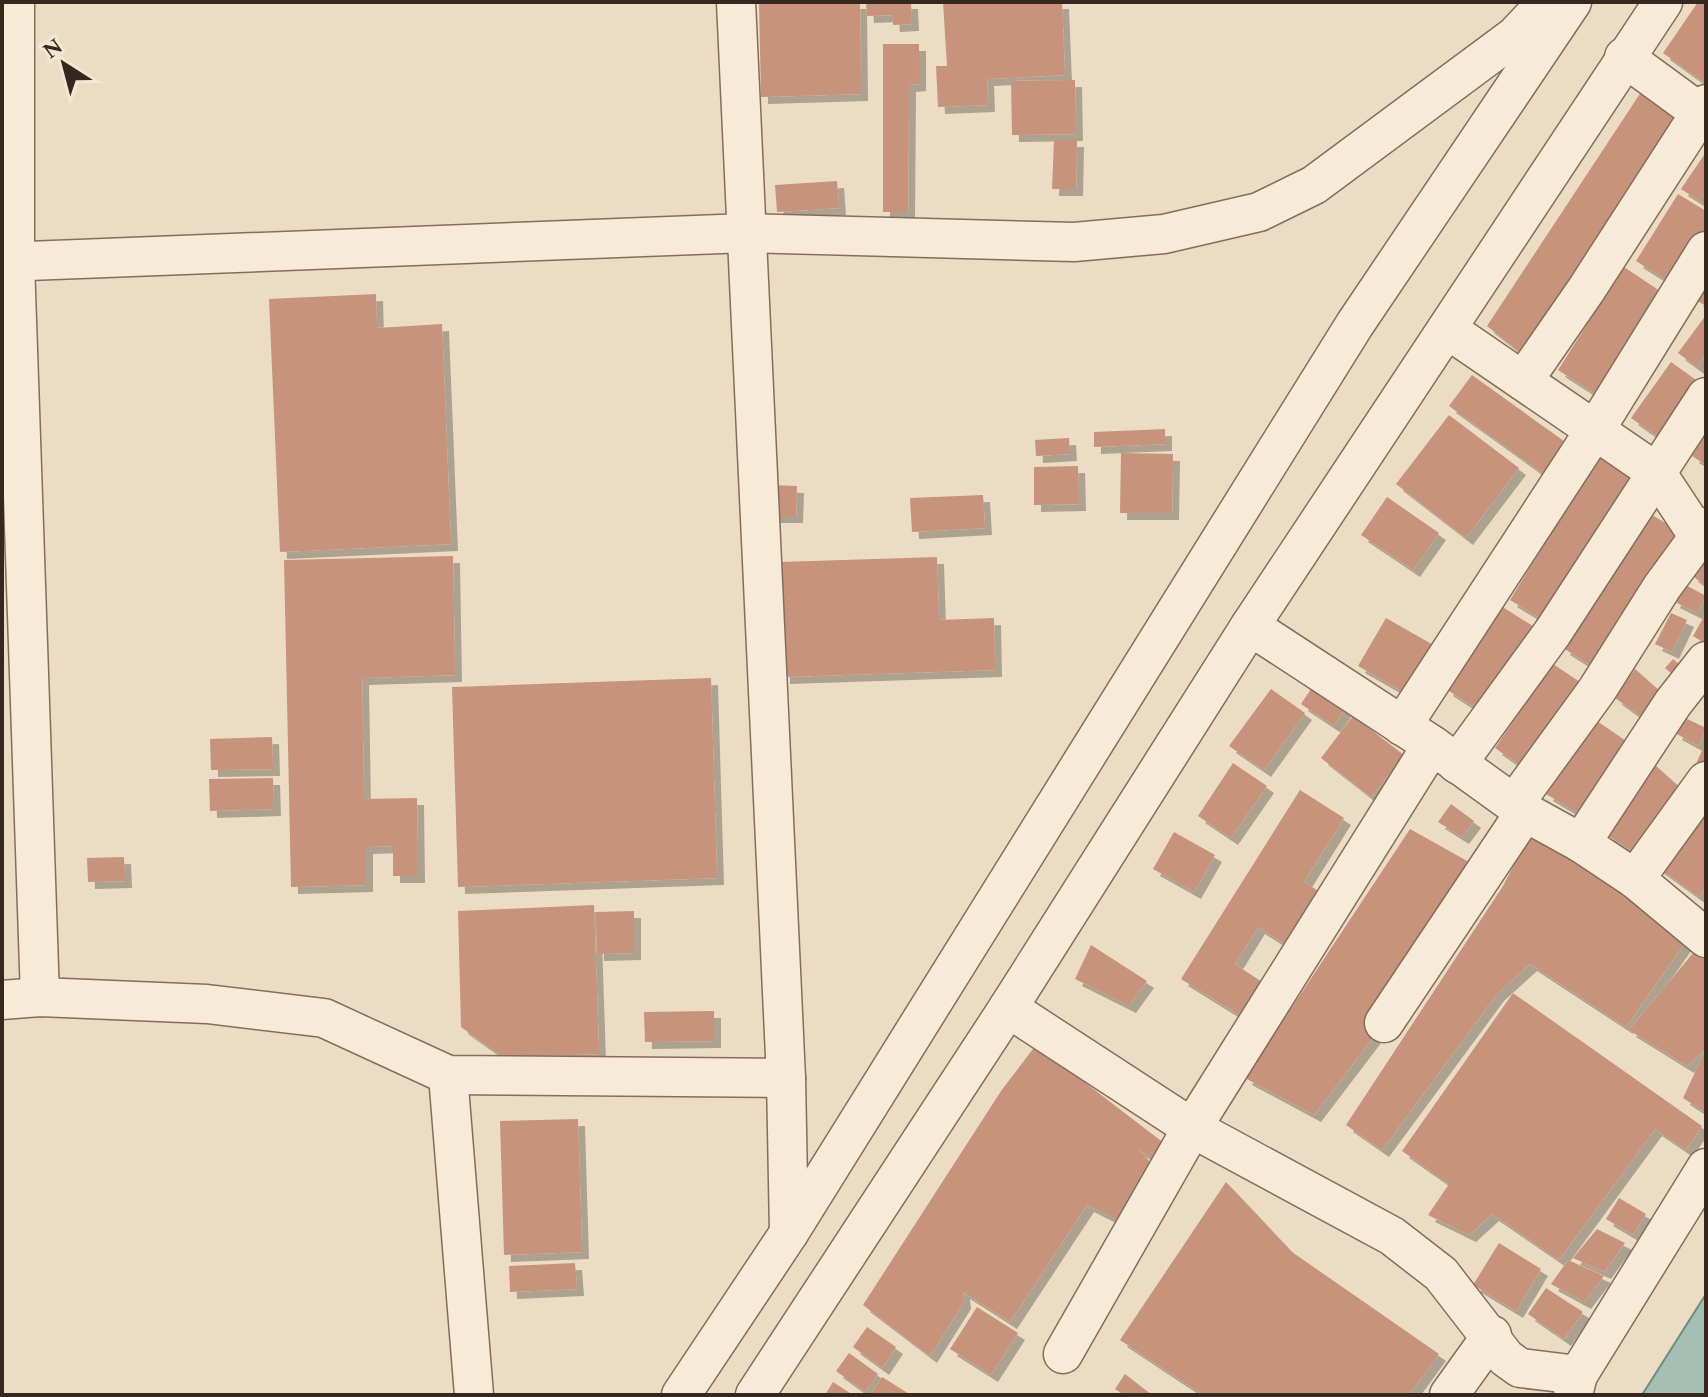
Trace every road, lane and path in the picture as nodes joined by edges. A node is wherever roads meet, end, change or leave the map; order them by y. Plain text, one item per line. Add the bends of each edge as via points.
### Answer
1 (15, 2) edge
2 (736, 2) edge
3 (1547, 2) edge
4 (1572, 2) edge
5 (1663, 2) edge
6 (1624, 57) junction
7 (1704, 111) edge
8 (747, 233) junction
9 (1706, 251) edge
10 (8, 262) edge
11 (1447, 329) junction
12 (1523, 381) junction
13 (1706, 397) edge
14 (1595, 430) junction
15 (1656, 472) junction
16 (1704, 535) edge
17 (1250, 626) junction
18 (1706, 661) edge
19 (1430, 745) junction
20 (1706, 781) edge
21 (1519, 808) junction
22 (1581, 843) junction
23 (1635, 879) junction
24 (1702, 928) edge
25 (40, 997) junction
26 (2, 1000) edge
27 (1008, 1008) junction
28 (1384, 1023) dead end
29 (448, 1075) junction
30 (786, 1078) junction
31 (1192, 1128) junction
32 (1706, 1168) edge
33 (789, 1233) junction
34 (1492, 1335) junction
35 (1063, 1354) dead end
36 (1576, 1385) edge
37 (474, 1395) edge
38 (681, 1395) edge
39 (755, 1395) edge
40 (1449, 1395) edge

1 - 10 street
2 - 8 street
3 - 8 street via 1515,36 1314,185 1259,212 1164,234 1074,242
4 - 33 street via 1355,324
5 - 6 street
6 - 7 street
6 - 11 street
7 - 12 street
8 - 10 street
8 - 30 street
9 - 14 street
10 - 25 street
11 - 12 street
11 - 17 street
12 - 14 street
13 - 15 street
14 - 15 street
14 - 19 street
15 - 16 street
15 - 19 street via 1553,632
16 - 21 street via 1662,587
17 - 19 street
17 - 27 street
18 - 22 street
19 - 21 street
19 - 31 street
20 - 23 street
21 - 22 street
21 - 28 street
22 - 23 street
23 - 24 street
25 - 26 street
25 - 29 street via 207,1004 324,1018
27 - 31 street
27 - 39 street
29 - 30 street
29 - 37 street
30 - 33 street
31 - 34 street via 1392,1236 1441,1274
31 - 35 street
32 - 36 street
33 - 38 street
34 - 36 street via 1506,1358 1520,1368
34 - 40 street

